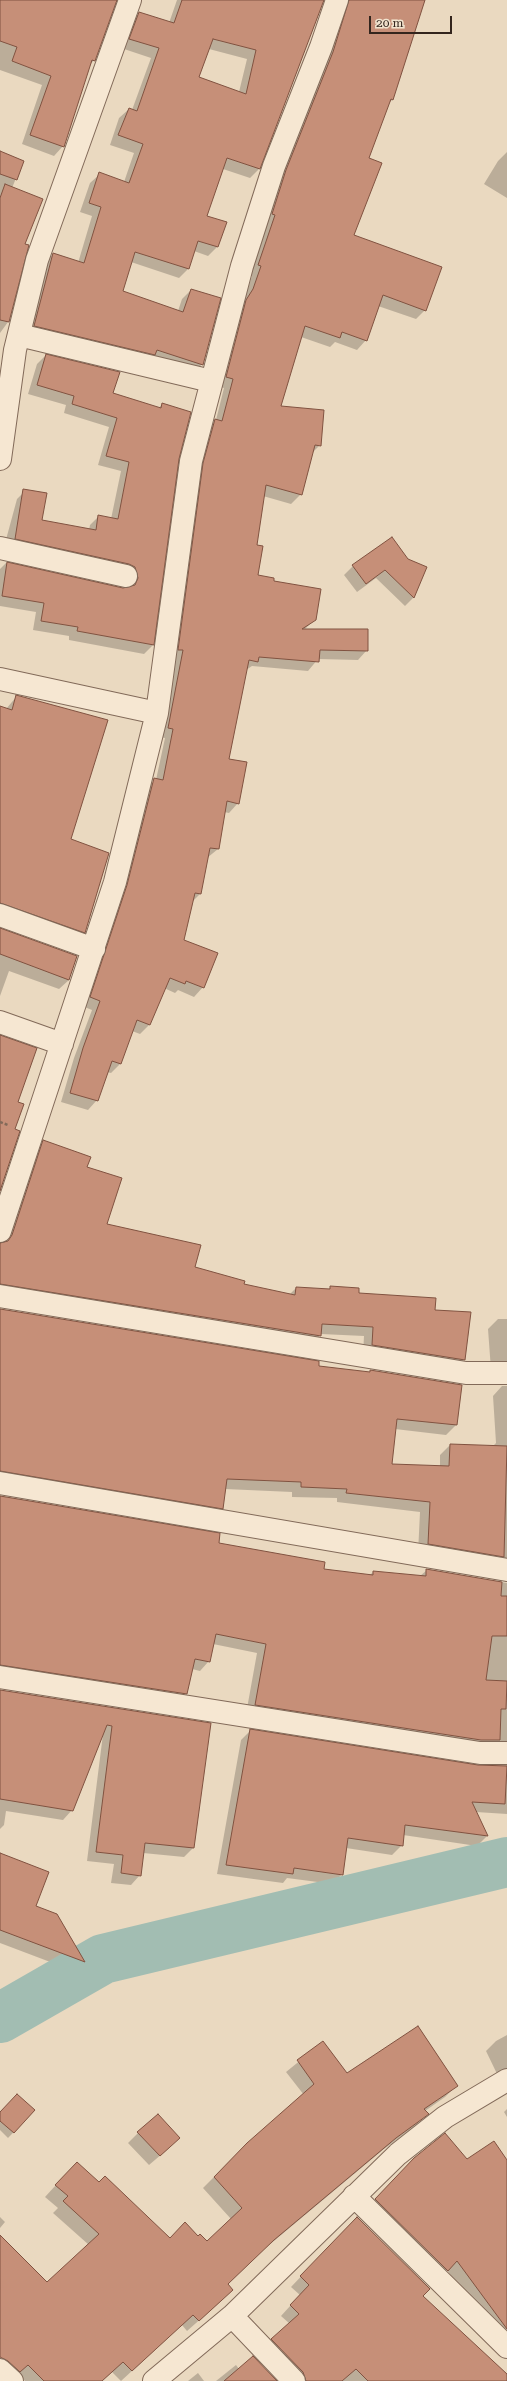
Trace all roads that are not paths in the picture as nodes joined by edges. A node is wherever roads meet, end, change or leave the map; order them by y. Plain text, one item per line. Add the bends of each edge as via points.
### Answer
1 (130, 0) edge
2 (337, 0) edge
3 (19, 335) junction
4 (211, 380) junction
5 (0, 460) edge
6 (0, 548) edge
7 (126, 576) dead end
8 (0, 679) edge
9 (157, 713) junction
10 (0, 915) edge
11 (94, 948) junction
12 (0, 1022) edge
13 (62, 1044) junction
14 (0, 1231) edge
15 (0, 1296) edge
16 (507, 1373) edge
17 (0, 1483) edge
18 (507, 1570) edge
19 (0, 1677) edge
20 (507, 1753) edge
21 (507, 2080) edge
22 (354, 2196) junction
23 (232, 2316) junction
24 (507, 2347) edge
25 (0, 2370) edge
26 (12, 2381) edge
27 (154, 2381) edge
28 (294, 2381) edge

1 - 3 street via 38,260
2 - 4 street via 321,48 274,166 242,266
3 - 4 street
3 - 5 street
4 - 9 street via 190,461
6 - 7 street
8 - 9 street
9 - 11 street via 115,882
10 - 11 street
11 - 13 street
12 - 13 street
13 - 14 street
15 - 16 street via 466,1373
17 - 18 street
19 - 20 street via 480,1753
21 - 22 street via 445,2117 398,2154
22 - 23 street
22 - 24 street
23 - 27 street
23 - 28 street
25 - 26 street

